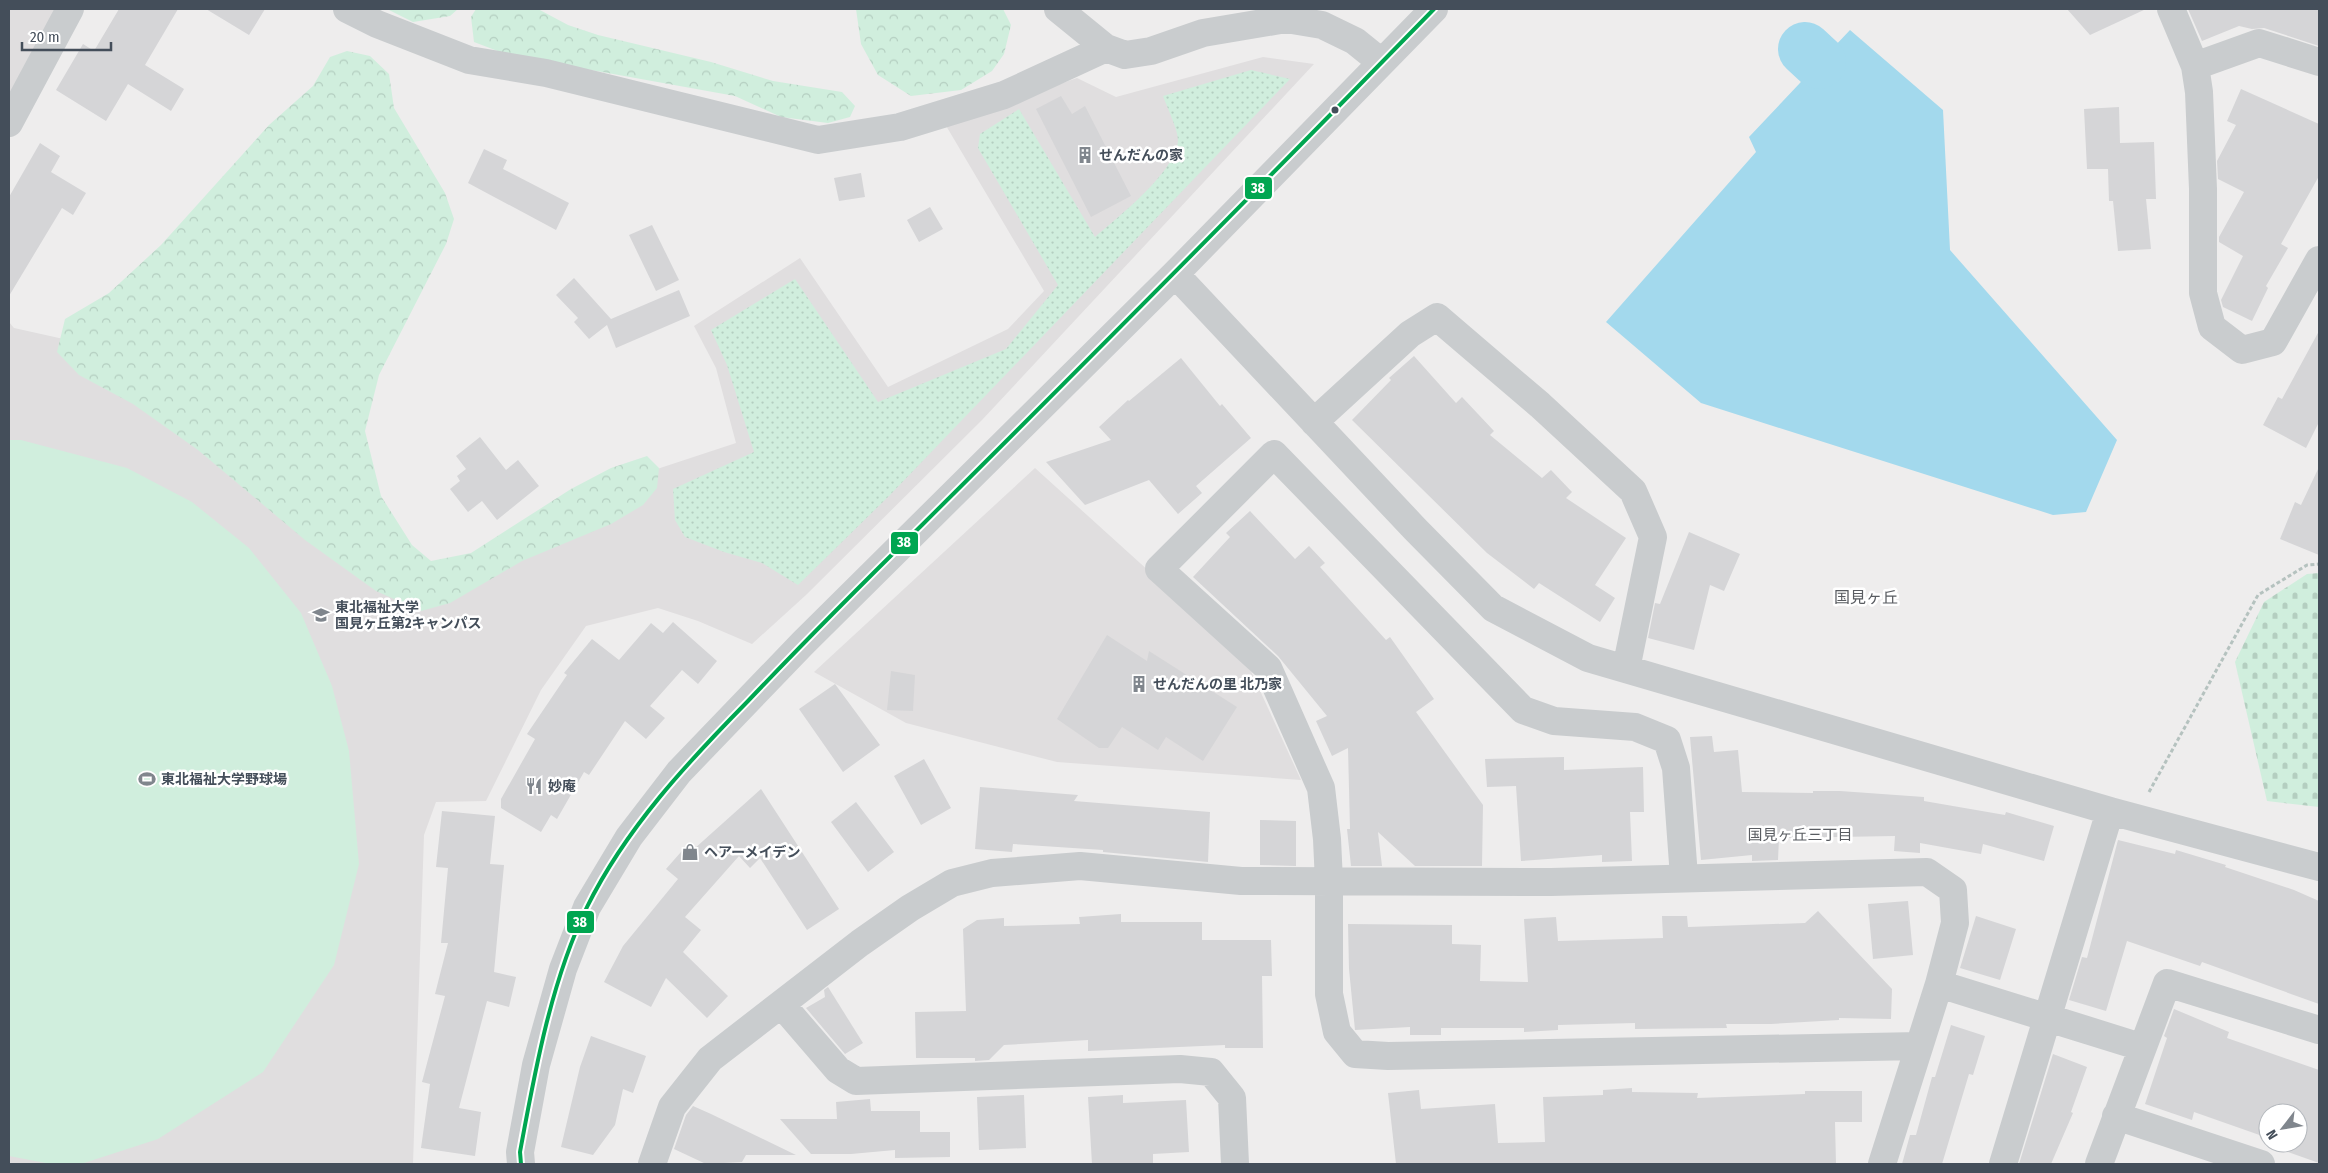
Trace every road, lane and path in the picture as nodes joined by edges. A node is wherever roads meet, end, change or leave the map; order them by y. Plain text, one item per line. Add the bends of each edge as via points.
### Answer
1 (70, 9) edge
2 (347, 9) edge
3 (1058, 9) edge
4 (1434, 9) edge
5 (2171, 9) edge
6 (1106, 48) junction
7 (1381, 62) junction
8 (2319, 62) edge
9 (2195, 66) junction
10 (9, 123) edge
11 (2319, 260) edge
12 (1174, 274) junction
13 (1314, 422) junction
14 (2319, 564) edge
15 (1626, 669) junction
16 (2122, 814) junction
17 (2319, 867) edge
18 (1684, 878) junction
19 (1329, 882) junction
20 (1939, 984) junction
21 (782, 1005) junction
22 (2048, 1018) junction
23 (2319, 1030) edge
24 (1919, 1046) junction
25 (2141, 1047) junction
26 (2116, 1116) junction
27 (521, 1164) edge
28 (652, 1164) edge
29 (1235, 1164) edge
30 (1882, 1164) edge
31 (2003, 1164) edge
32 (2099, 1164) edge
33 (2261, 1164) edge

1 - 10 street
2 - 6 street via 469,60 546,73 818,140 900,127 1004,95
3 - 6 street
4 - 7 street
5 - 9 street
6 - 7 street via 1125,55 1151,51 1203,33 1286,19 1322,25 1355,41
7 - 12 street
8 - 9 street via 2259,43
9 - 11 street via 2203,179 2204,294 2212,327 2242,350 2273,342
12 - 13 street
12 - 27 street via 803,643 679,772 629,837 587,907 563,969 536,1065 520,1152
13 - 15 street via 1493,608 1588,658
13 - 15 street via 1410,334 1437,317 1633,490 1653,537
14 - 16 path via 2307,565 2258,595
15 - 16 street
16 - 17 street
16 - 22 street
18 - 19 street via 1551,882
18 - 19 street via 1676,768 1667,740 1635,727 1554,721 1523,710 1274,454 1159,569 1268,668 1321,788 1328,839
18 - 20 street via 1927,872 1953,890 1955,923
19 - 21 street via 1241,881 1080,866 992,873 952,883 910,908
19 - 24 street via 1328,994 1337,1032 1355,1054 1397,1056
20 - 22 street
20 - 24 street
21 - 28 street via 710,1059 672,1107
21 - 29 street via 838,1070 856,1081 1180,1069 1211,1072 1232,1098
22 - 25 street
22 - 31 street
23 - 25 street via 2167,982
24 - 30 street
25 - 26 street
26 - 32 street
26 - 33 street

